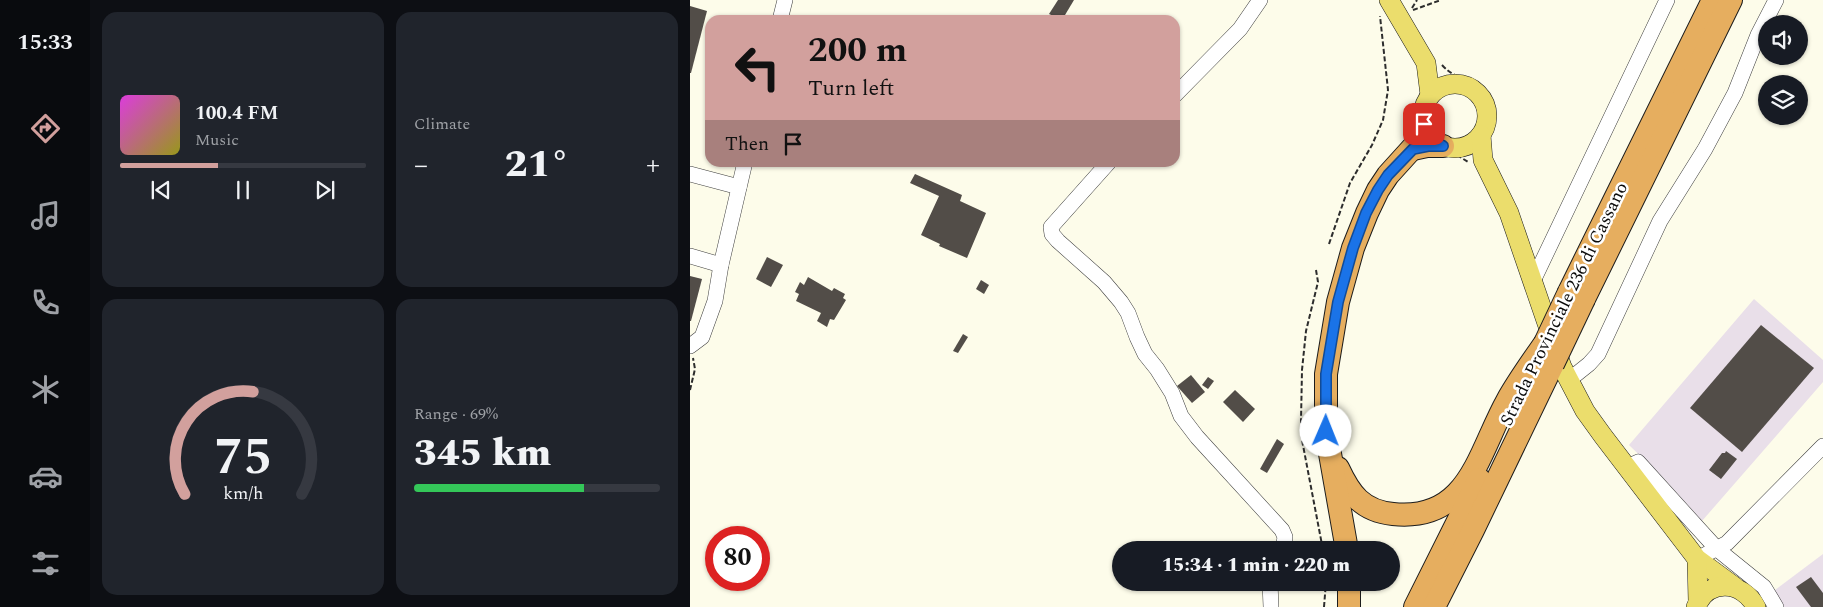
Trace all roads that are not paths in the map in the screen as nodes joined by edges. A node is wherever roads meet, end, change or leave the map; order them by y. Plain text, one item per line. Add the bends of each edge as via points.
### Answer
1 (785, 0) edge
2 (1260, 0) edge
3 (1667, 0) edge
4 (1713, 0) edge
5 (1731, 0) edge
6 (1776, 0) edge
7 (1390, 1) edge
8 (781, 15) edge
9 (1426, 63) junction
10 (1459, 84) junction
11 (1180, 90) edge
12 (1430, 95) junction
13 (1424, 124) junction
14 (1481, 135) junction
15 (1451, 147) junction
16 (1413, 149) junction
17 (1483, 160) junction
18 (744, 167) edge
19 (1104, 167) edge
20 (690, 174) edge
21 (739, 187) junction
22 (690, 256) edge
23 (721, 265) junction
24 (1533, 281) junction
25 (1577, 295) junction
26 (1545, 343) junction
27 (692, 352) edge
28 (1569, 380) junction
29 (1326, 431) junction
30 (1823, 446) edge
31 (1504, 462) junction
32 (1627, 467) junction
33 (1284, 541) edge
34 (1345, 541) edge
35 (1717, 549) junction
36 (1697, 559) junction
37 (1735, 587) junction
38 (1270, 591) edge
39 (1349, 591) edge
40 (1698, 604) edge
41 (1271, 607) edge
42 (1349, 607) edge
43 (1415, 607) edge
44 (1434, 607) edge
45 (1444, 607) edge
46 (1756, 607) edge
47 (1776, 607) edge

1 - 8 street
2 - 11 street via 1240,28
3 - 24 street
4 - 25 highway, Strada Provinciale 236 di Cassano
5 - 25 highway, Strada Provinciale 236 di Cassano
6 - 28 street via 1735,93 1660,221 1598,354
7 - 9 main road
9 - 10 main road via 1446,79
9 - 12 main road
10 - 12 main road via 1438,88
10 - 14 main road via 1478,94 1484,104 1486,125
12 - 13 main road via 1425,104
13 - 15 main road via 1431,137
13 - 16 highway
14 - 15 main road via 1475,141
14 - 17 main road
15 - 16 highway
15 - 17 main road
16 - 29 highway via 1378,190 1353,248 1338,302 1327,365
17 - 24 main road via 1509,213
18 - 21 street
19 - 33 street via 1051,227 1052,234 1121,302 1145,354 1172,393 1181,416 1282,530
20 - 21 street
21 - 23 street
22 - 23 street
23 - 27 street via 715,301 702,337
24 - 28 main road
25 - 26 highway, Strada Provinciale 236 di Cassano, bridge
25 - 31 highway, Strada Provinciale 236 di Cassano, bridge via 1553,364
26 - 29 highway via 1507,400 1468,479 1449,501 1433,511 1408,516 1385,513 1364,505 1347,488
26 - 43 highway, Strada Provinciale 236 di Cassano
28 - 32 main road via 1585,411
29 - 34 highway
30 - 35 street via 1727,543
31 - 44 highway, Strada Provinciale 236 di Cassano
31 - 45 highway via 1483,525
32 - 35 street via 1638,462
32 - 36 main road
35 - 36 street
35 - 47 street via 1764,587
36 - 37 main road
36 - 40 main road
37 - 40 main road via 1714,588
37 - 46 main road via 1744,591
38 - 41 street
39 - 42 highway

